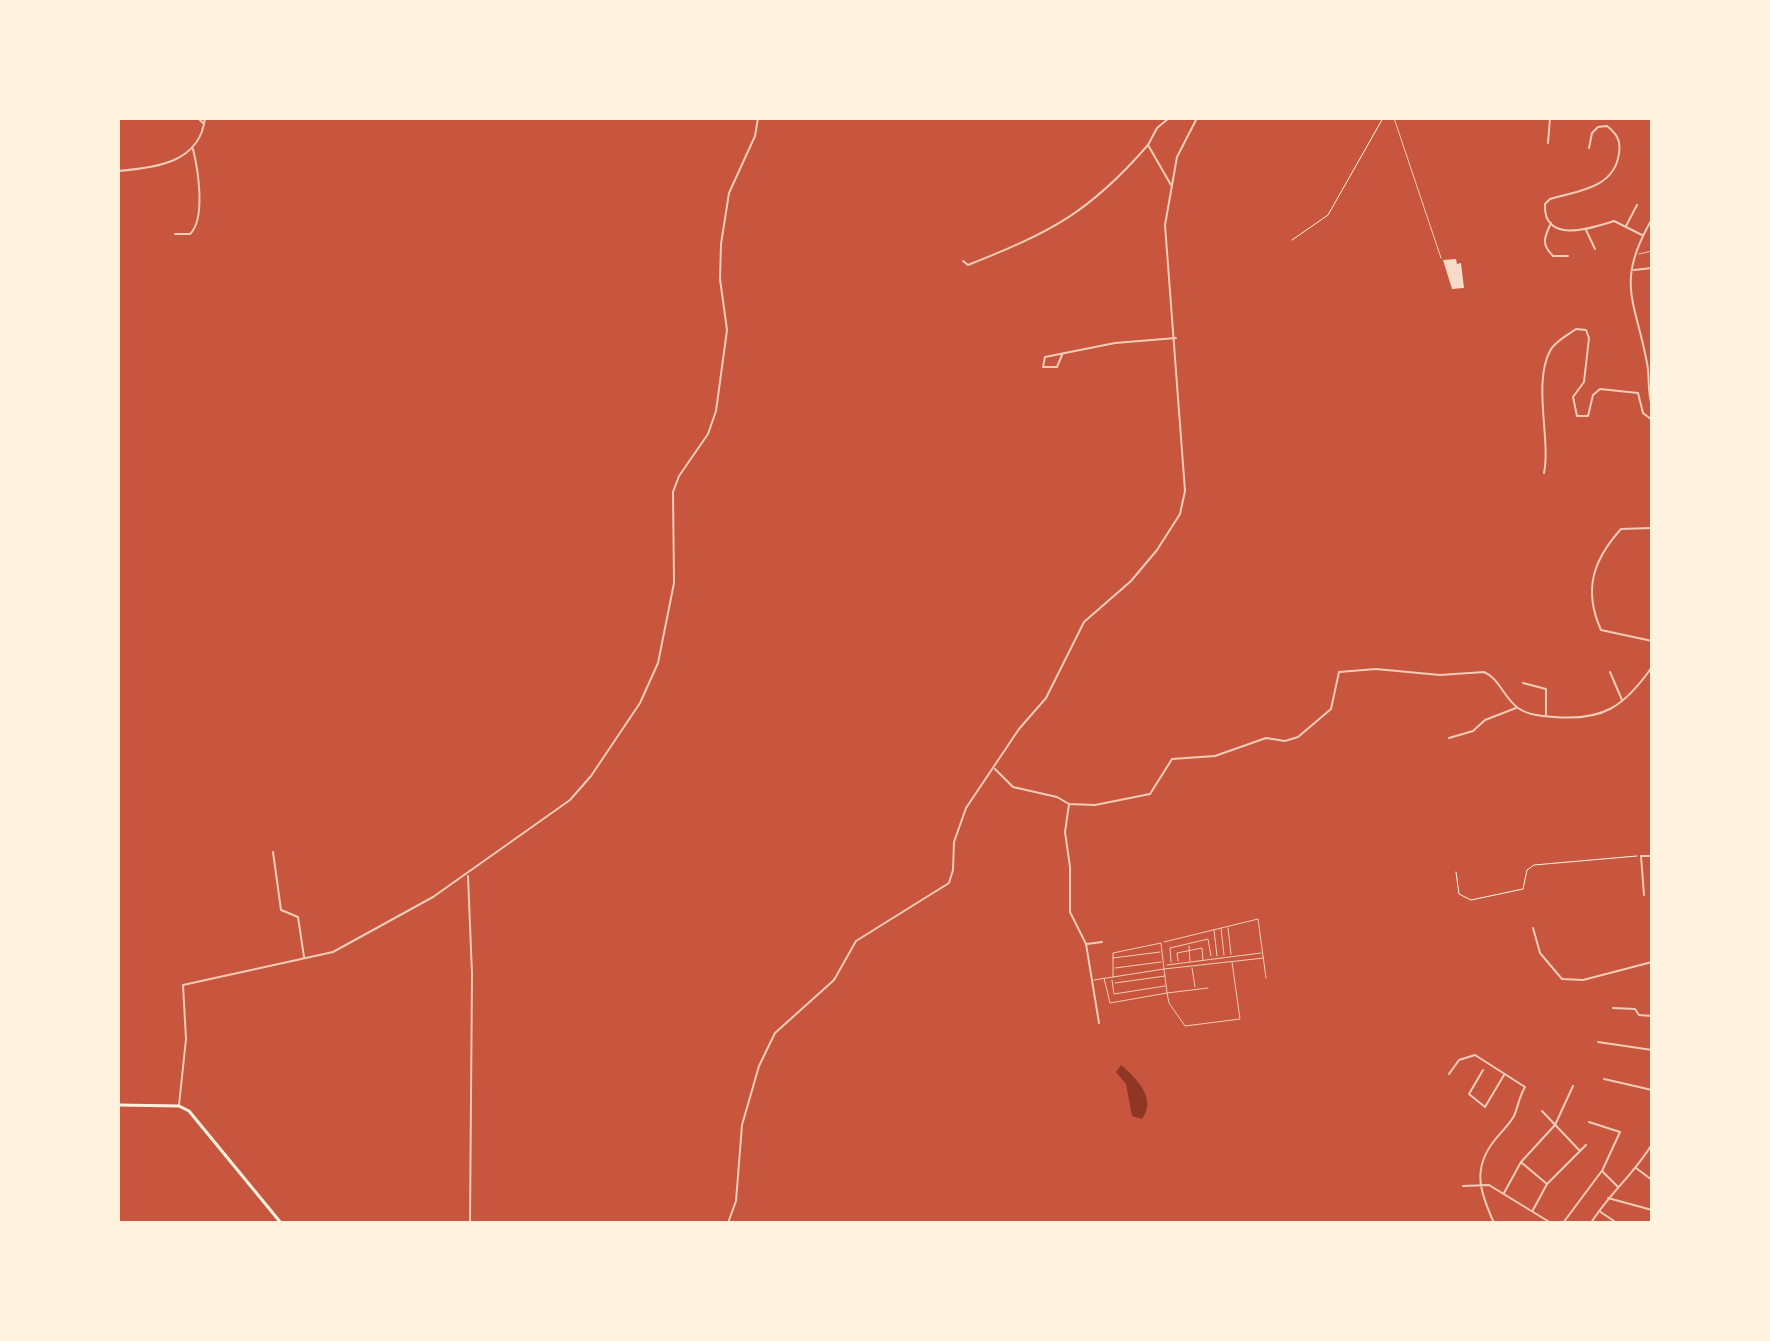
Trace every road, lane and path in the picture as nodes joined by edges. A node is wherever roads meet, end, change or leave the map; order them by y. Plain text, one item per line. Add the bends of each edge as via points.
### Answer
1 (198, 118) edge
2 (205, 118) edge
3 (758, 118) edge
4 (1169, 118) edge
5 (1197, 118) edge
6 (1383, 118) edge
7 (1394, 118) edge
8 (1550, 118) edge
9 (204, 124) junction
10 (1548, 143) dead end
11 (1148, 145) junction
12 (193, 148) junction
13 (1589, 148) dead end
14 (118, 171) edge
15 (1171, 185) junction
16 (1637, 205) dead end
17 (1652, 219) edge
18 (1551, 222) junction
19 (1650, 225) edge
20 (1626, 227) junction
21 (1585, 229) junction
22 (175, 234) dead end
23 (1644, 235) junction
24 (1292, 240) dead end
25 (1595, 249) dead end
26 (1652, 251) edge
27 (1636, 255) junction
28 (1568, 256) dead end
29 (1441, 258) dead end
30 (963, 261) dead end
31 (1652, 268) edge
32 (1632, 270) junction
33 (1176, 338) junction
34 (1062, 355) junction
35 (1652, 406) edge
36 (1652, 420) edge
37 (1544, 473) dead end
38 (1652, 528) edge
39 (1652, 641) edge
40 (1652, 667) edge
41 (1610, 672) dead end
42 (1523, 683) dead end
43 (1622, 702) junction
44 (1517, 707) junction
45 (1546, 716) junction
46 (1449, 738) dead end
47 (994, 769) junction
48 (1069, 804) junction
49 (273, 852) dead end
50 (1641, 856) junction
51 (1652, 856) edge
52 (1456, 872) dead end
53 (468, 875) junction
54 (1644, 895) dead end
55 (1228, 927) junction
56 (1221, 928) junction
57 (1533, 928) dead end
58 (1214, 930) junction
59 (1102, 942) dead end
60 (1161, 943) junction
61 (1086, 944) junction
62 (1188, 944) junction
63 (1189, 950) junction
64 (1162, 952) junction
65 (1263, 953) junction
66 (1231, 957) junction
67 (1111, 958) junction
68 (1224, 958) junction
69 (1264, 958) junction
70 (305, 959) junction
71 (1211, 959) junction
72 (1217, 959) junction
73 (1203, 960) junction
74 (1191, 962) junction
75 (1232, 962) junction
76 (1652, 962) edge
77 (1178, 963) junction
78 (1164, 964) junction
79 (1171, 964) junction
80 (1192, 967) junction
81 (1112, 969) junction
82 (1164, 969) junction
83 (1165, 976) junction
84 (1112, 977) junction
85 (1104, 978) junction
86 (1266, 978) dead end
87 (1092, 980) junction
88 (1112, 984) junction
89 (1166, 986) junction
90 (1208, 988) dead end
91 (1195, 989) junction
92 (1167, 993) junction
93 (1613, 1008) dead end
94 (1652, 1016) edge
95 (1099, 1023) dead end
96 (1598, 1042) dead end
97 (1652, 1050) edge
98 (1483, 1070) dead end
99 (1505, 1073) junction
100 (1449, 1074) dead end
101 (1604, 1079) dead end
102 (1573, 1086) dead end
103 (1652, 1090) edge
104 (118, 1105) edge
105 (179, 1106) junction
106 (1542, 1111) dead end
107 (1589, 1122) dead end
108 (1555, 1125) junction
109 (1652, 1144) edge
110 (1586, 1145) dead end
111 (1580, 1151) junction
112 (1521, 1162) junction
113 (1636, 1168) junction
114 (1602, 1171) junction
115 (1652, 1180) edge
116 (1480, 1184) junction
117 (1547, 1184) junction
118 (1463, 1186) dead end
119 (1618, 1187) junction
120 (1504, 1193) junction
121 (1608, 1198) junction
122 (1533, 1210) junction
123 (1652, 1210) edge
124 (1599, 1211) junction
125 (281, 1223) edge
126 (470, 1223) edge
127 (728, 1223) edge
128 (1494, 1223) edge
129 (1551, 1223) edge
130 (1563, 1223) edge
131 (1591, 1223) edge
132 (1617, 1223) edge

1 - 9 street
2 - 9 street
3 - 53 street via 727,201 719,262 727,330 721,378 712,426 673,492 675,576 653,680 581,789
4 - 11 street
5 - 15 street via 1177,157
6 - 24 path via 1328,215
7 - 29 street
8 - 10 street
9 - 12 street
11 - 15 street
11 - 30 street via 1114,183 1065,221 968,265
12 - 14 street via 160,167
12 - 22 street via 200,181 195,228 190,234
13 - 18 street via 1598,127 1616,133 1620,145 1612,173 1594,187 1545,204
15 - 33 street via 1165,243
16 - 20 street
17 - 19 street
18 - 21 street via 1572,233
18 - 28 street via 1545,248 1553,256
19 - 23 street
20 - 21 street via 1614,221
20 - 23 street
21 - 25 street
23 - 27 street
26 - 27 street
27 - 32 street
31 - 32 street
32 - 35 street via 1629,291 1648,365
33 - 34 street via 1115,343
33 - 47 street via 1185,491 1180,514 1131,581 1084,622 1046,698
34 - 34 street via 1045,357 1043,367 1057,367
36 - 37 street via 1643,413 1638,393 1605,389 1593,395 1588,416 1577,416 1573,397 1584,382 1589,335 1576,329 1548,356 1541,416
38 - 39 street via 1621,529 1594,567 1592,593 1601,630
40 - 43 street
41 - 43 street
42 - 45 street via 1546,689
43 - 45 street via 1595,717
44 - 45 street
44 - 46 street
44 - 48 street via 1484,672 1339,672 1331,709 1298,737 1266,738 1215,756 1172,759 1157,787 1141,799
47 - 48 street via 1013,787
47 - 127 street via 958,828 949,883 856,941 834,980 775,1033 742,1125 736,1201
48 - 61 street via 1065,832 1070,912
49 - 70 street via 281,910 298,917
50 - 51 street
50 - 52 path via 1534,865 1518,891 1471,900 1459,894
50 - 54 street
53 - 70 street via 333,952
53 - 126 street
55 - 56 street
55 - 65 street via 1258,919
55 - 66 street
56 - 58 street
56 - 68 street
57 - 76 street via 1540,953 1562,979 1583,980
58 - 60 street
58 - 72 street
59 - 61 street
60 - 64 street
60 - 67 street via 1117,951
61 - 87 street
62 - 63 street
62 - 71 street via 1208,939
62 - 79 street via 1170,948
63 - 73 street via 1202,948
63 - 74 street
63 - 77 street via 1177,953
64 - 67 street
64 - 78 street
65 - 66 street
65 - 69 street
66 - 68 street
67 - 81 street
68 - 72 street
69 - 75 street
69 - 86 street
70 - 105 street via 183,985 186,1039
71 - 72 street
71 - 73 street
73 - 74 street
74 - 77 street
75 - 80 street
75 - 92 street via 1240,1019 1185,1026
77 - 79 street
78 - 79 street
78 - 81 street
78 - 82 street
80 - 82 street
80 - 91 street
81 - 84 street
82 - 83 street
82 - 84 street
83 - 88 street
83 - 89 street
84 - 85 street
84 - 88 street
85 - 87 street
85 - 92 street via 1110,1003
87 - 95 street
88 - 89 street via 1114,994
89 - 92 street
90 - 91 street
91 - 92 street
93 - 94 street
96 - 97 street
98 - 99 street via 1469,1094 1485,1107
99 - 100 street via 1475,1055 1459,1060
99 - 116 street via 1525,1087 1515,1114 1483,1155
101 - 103 street
102 - 108 street
104 - 105 main road
105 - 125 main road via 194,1116
106 - 108 street
107 - 114 street via 1620,1132
108 - 111 street
108 - 112 street
109 - 113 street
110 - 111 street
111 - 117 street
112 - 117 street
112 - 120 street
113 - 115 street
113 - 119 street
114 - 119 street
114 - 130 street
116 - 118 street
116 - 120 street
116 - 128 street
117 - 122 street
119 - 121 street
120 - 122 street
121 - 123 street
121 - 124 street
122 - 129 street
124 - 131 street
124 - 132 street

